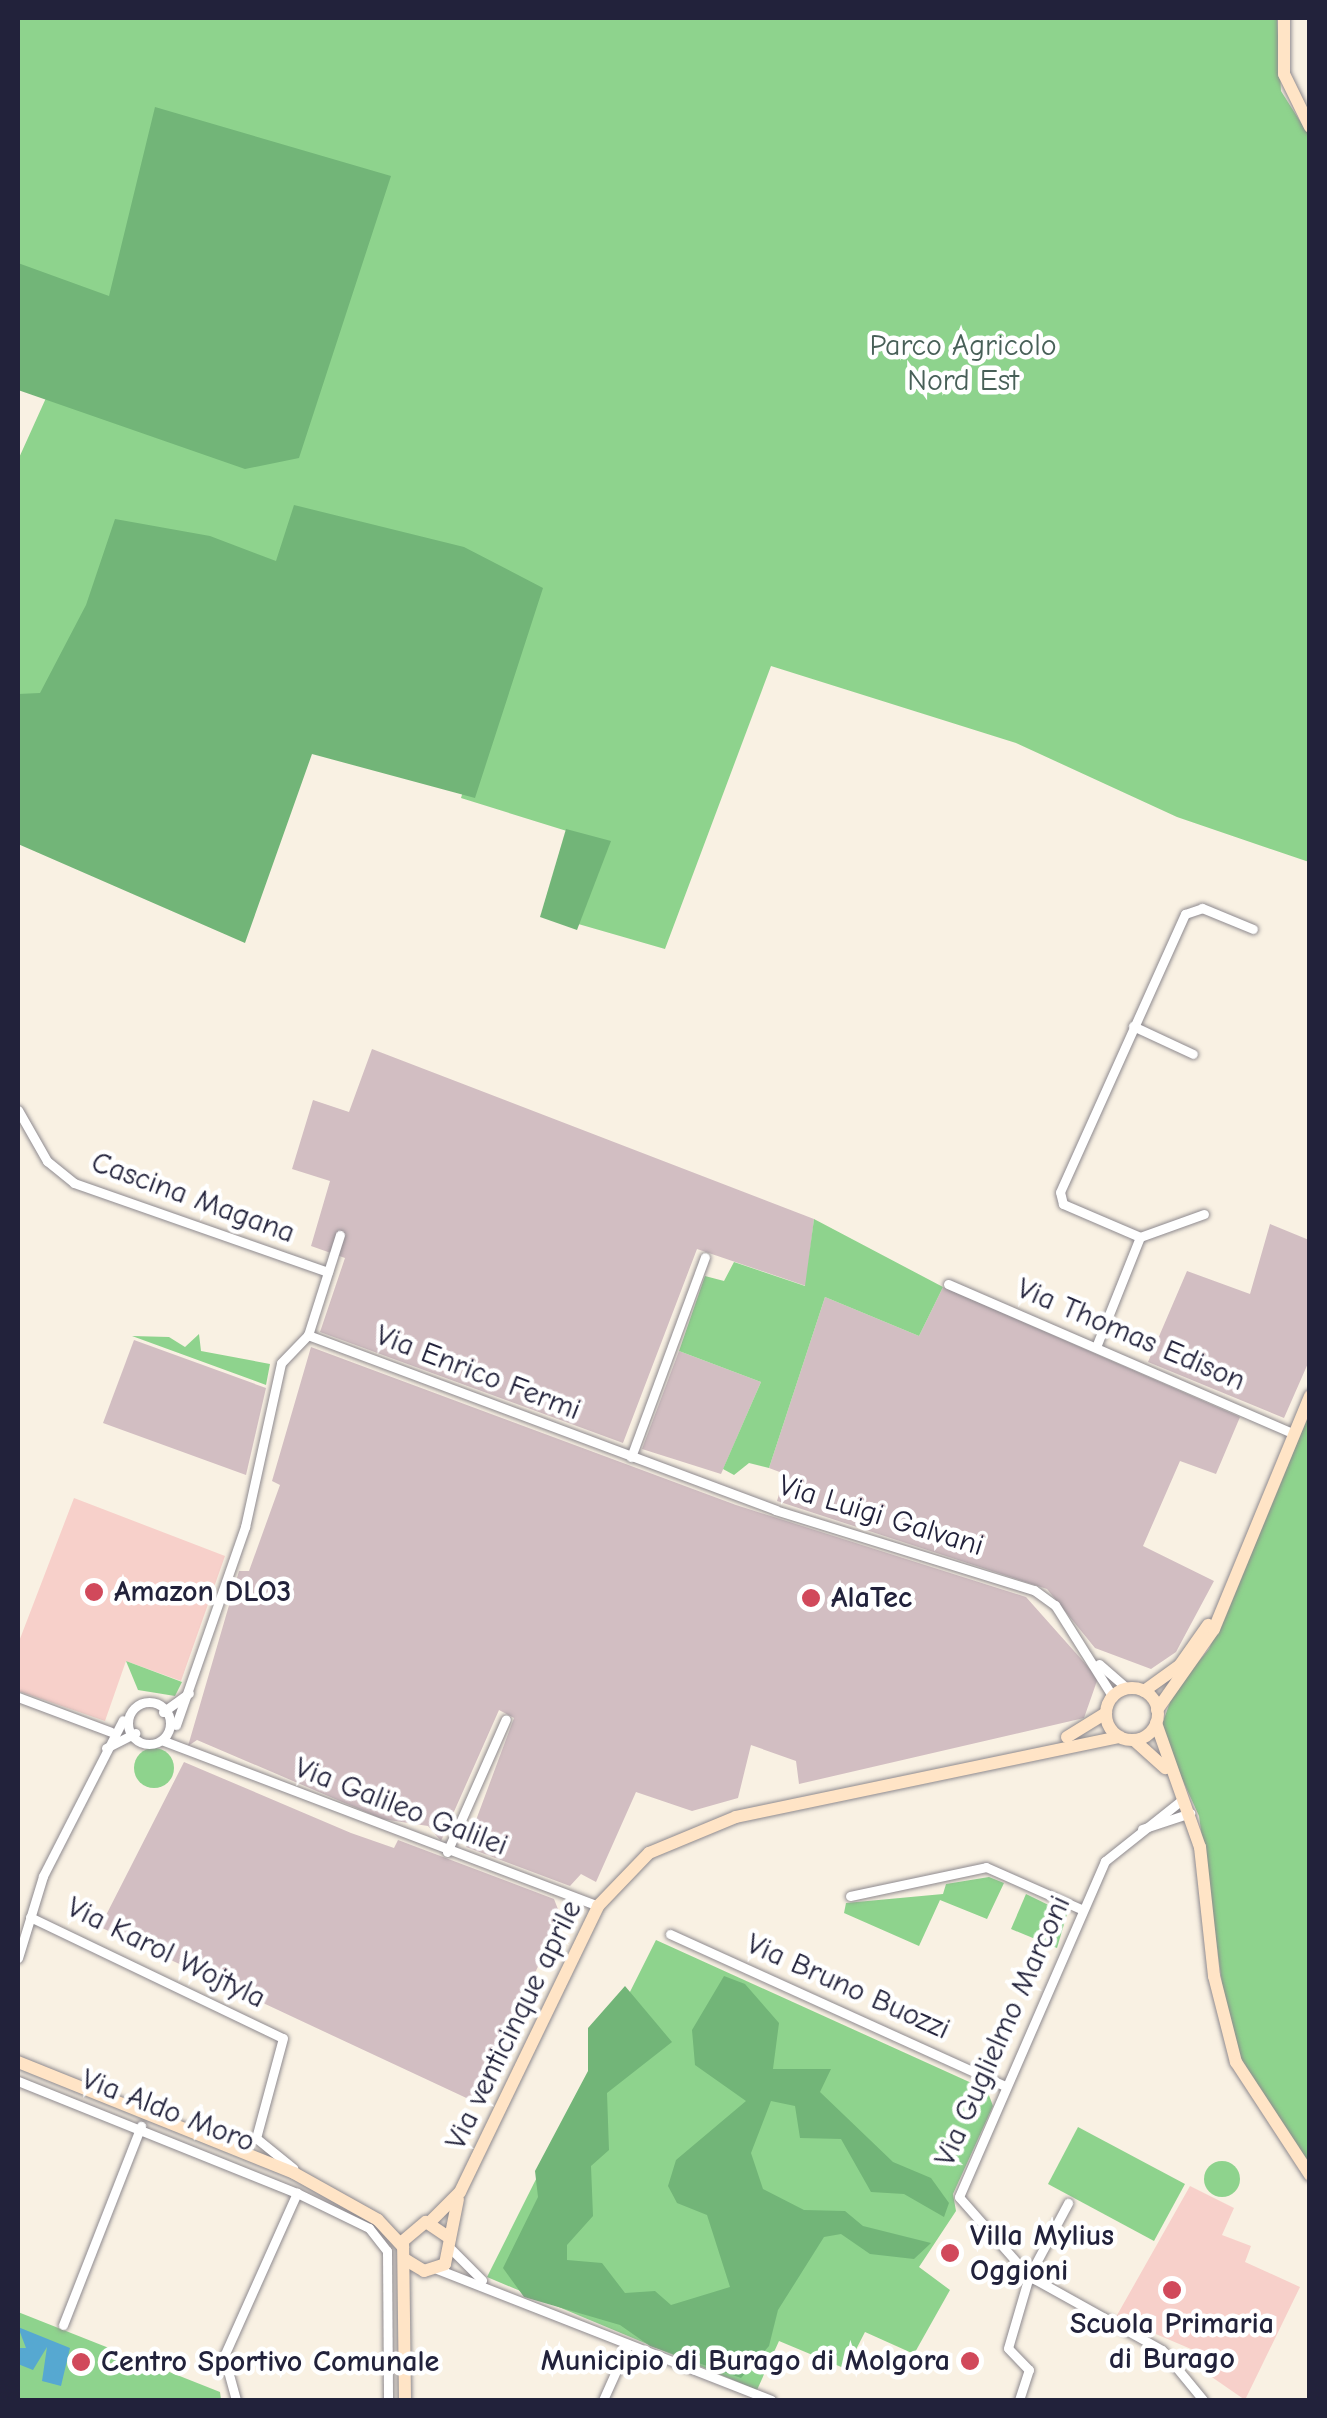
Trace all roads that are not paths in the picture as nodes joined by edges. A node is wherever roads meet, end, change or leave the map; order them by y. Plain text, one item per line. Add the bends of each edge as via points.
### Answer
1 (1284, 18) edge
2 (1310, 127) edge
3 (1252, 930) dead end
4 (1133, 1026) junction
5 (1193, 1054) dead end
6 (18, 1110) edge
7 (1204, 1214) dead end
8 (340, 1234) dead end
9 (1140, 1238) junction
10 (705, 1257) dead end
11 (328, 1272) junction
12 (948, 1284) dead end
13 (308, 1335) junction
14 (1096, 1347) junction
15 (1310, 1396) edge
16 (1293, 1433) junction
17 (631, 1457) junction
18 (1228, 1588) junction
19 (1090, 1655) junction
20 (1128, 1688) junction
21 (1144, 1691) junction
22 (189, 1693) junction
23 (1112, 1696) junction
24 (18, 1697) edge
25 (163, 1712) junction
26 (1106, 1713) junction
27 (1156, 1716) junction
28 (506, 1719) dead end
29 (123, 1720) junction
30 (175, 1729) junction
31 (111, 1732) junction
32 (135, 1733) junction
33 (1127, 1738) junction
34 (164, 1741) junction
35 (104, 1750) junction
36 (187, 1752) junction
37 (1011, 1754) junction
38 (1172, 1778) junction
39 (1183, 1799) junction
40 (1190, 1814) junction
41 (1134, 1832) junction
42 (447, 1852) junction
43 (850, 1896) dead end
44 (598, 1906) junction
45 (1083, 1910) junction
46 (30, 1917) junction
47 (670, 1934) dead end
48 (18, 1958) edge
49 (21, 2065) edge
50 (18, 2081) edge
51 (1005, 2086) junction
52 (142, 2126) junction
53 (1310, 2175) edge
54 (308, 2180) junction
55 (460, 2192) junction
56 (297, 2194) junction
57 (1068, 2202) dead end
58 (378, 2220) junction
59 (430, 2222) junction
60 (414, 2226) junction
61 (451, 2244) junction
62 (404, 2253) junction
63 (434, 2270) junction
64 (1029, 2276) junction
65 (493, 2287) junction
66 (408, 2302) junction
67 (63, 2324) dead end
68 (628, 2344) junction
69 (236, 2400) edge
70 (388, 2400) edge
71 (405, 2400) edge
72 (603, 2400) edge
73 (770, 2400) edge
74 (1019, 2400) edge
75 (1203, 2400) edge

1 - 2 street via 1284,74
3 - 4 street via 1202,908 1186,914
4 - 5 street
4 - 9 street via 1060,1198
6 - 11 street, Cascina Magana via 47,1161 74,1183
7 - 9 street
8 - 11 street
9 - 14 street
10 - 17 street
11 - 13 street
12 - 14 street, Via Thomas Edison
13 - 17 street, Via Enrico Fermi
13 - 22 street via 281,1364 245,1527
14 - 16 street, Via Thomas Edison
15 - 16 street
16 - 18 street
17 - 19 street, Via Luigi Galvani via 1034,1590
18 - 21 street via 1186,1656
18 - 27 street via 1204,1648
19 - 20 street, Via Luigi Galvani
19 - 23 street, Via Luigi Galvani
20 - 21 street
20 - 23 street
21 - 27 street
22 - 25 street
22 - 30 street
23 - 26 street
24 - 31 street
25 - 29 street via 134,1705
25 - 30 street
26 - 33 street
26 - 37 street, Via venticinque aprile via 1090,1730
27 - 33 street
27 - 38 street
28 - 42 street
29 - 31 street
29 - 32 street
30 - 34 street
30 - 36 street
31 - 35 street
32 - 34 street, Via Galileo Galilei
32 - 35 street
33 - 37 street, Via venticinque aprile
33 - 38 street
34 - 36 street, Via Galileo Galilei
35 - 46 street
36 - 42 street, Via Galileo Galilei
37 - 44 street, Via venticinque aprile via 688,1831 638,1861
38 - 39 street
39 - 40 street
39 - 41 street, Via Guglielmo Marconi
40 - 41 street
40 - 53 street via 1232,2050
41 - 45 street, Via Guglielmo Marconi via 1105,1861
42 - 44 street, Via Galileo Galilei
43 - 45 street via 986,1867
44 - 55 street, Via venticinque aprile
45 - 51 street, Via Guglielmo Marconi
46 - 48 street
46 - 54 street, Via Karol Wojtyla via 283,2038 256,2130 262,2151
47 - 51 street, Via Bruno Buozzi
49 - 54 street
50 - 52 street, Via Aldo Moro
51 - 64 street, Via Guglielmo Marconi via 960,2198
52 - 56 street, Via Aldo Moro
52 - 67 street
54 - 58 street
55 - 59 street, Via venticinque aprile
55 - 61 street, Via venticinque aprile
56 - 69 street via 224,2356
56 - 70 street, Via Aldo Moro via 368,2228 388,2251
57 - 64 street
58 - 60 street
58 - 62 street
59 - 60 street
59 - 61 street
60 - 62 street
61 - 63 street
61 - 65 street
62 - 63 street
62 - 66 street
63 - 65 street
63 - 66 street
64 - 74 street via 1008,2348 1029,2370
64 - 75 street via 1162,2350
65 - 68 street
66 - 71 street via 399,2357
68 - 72 street
68 - 73 street

